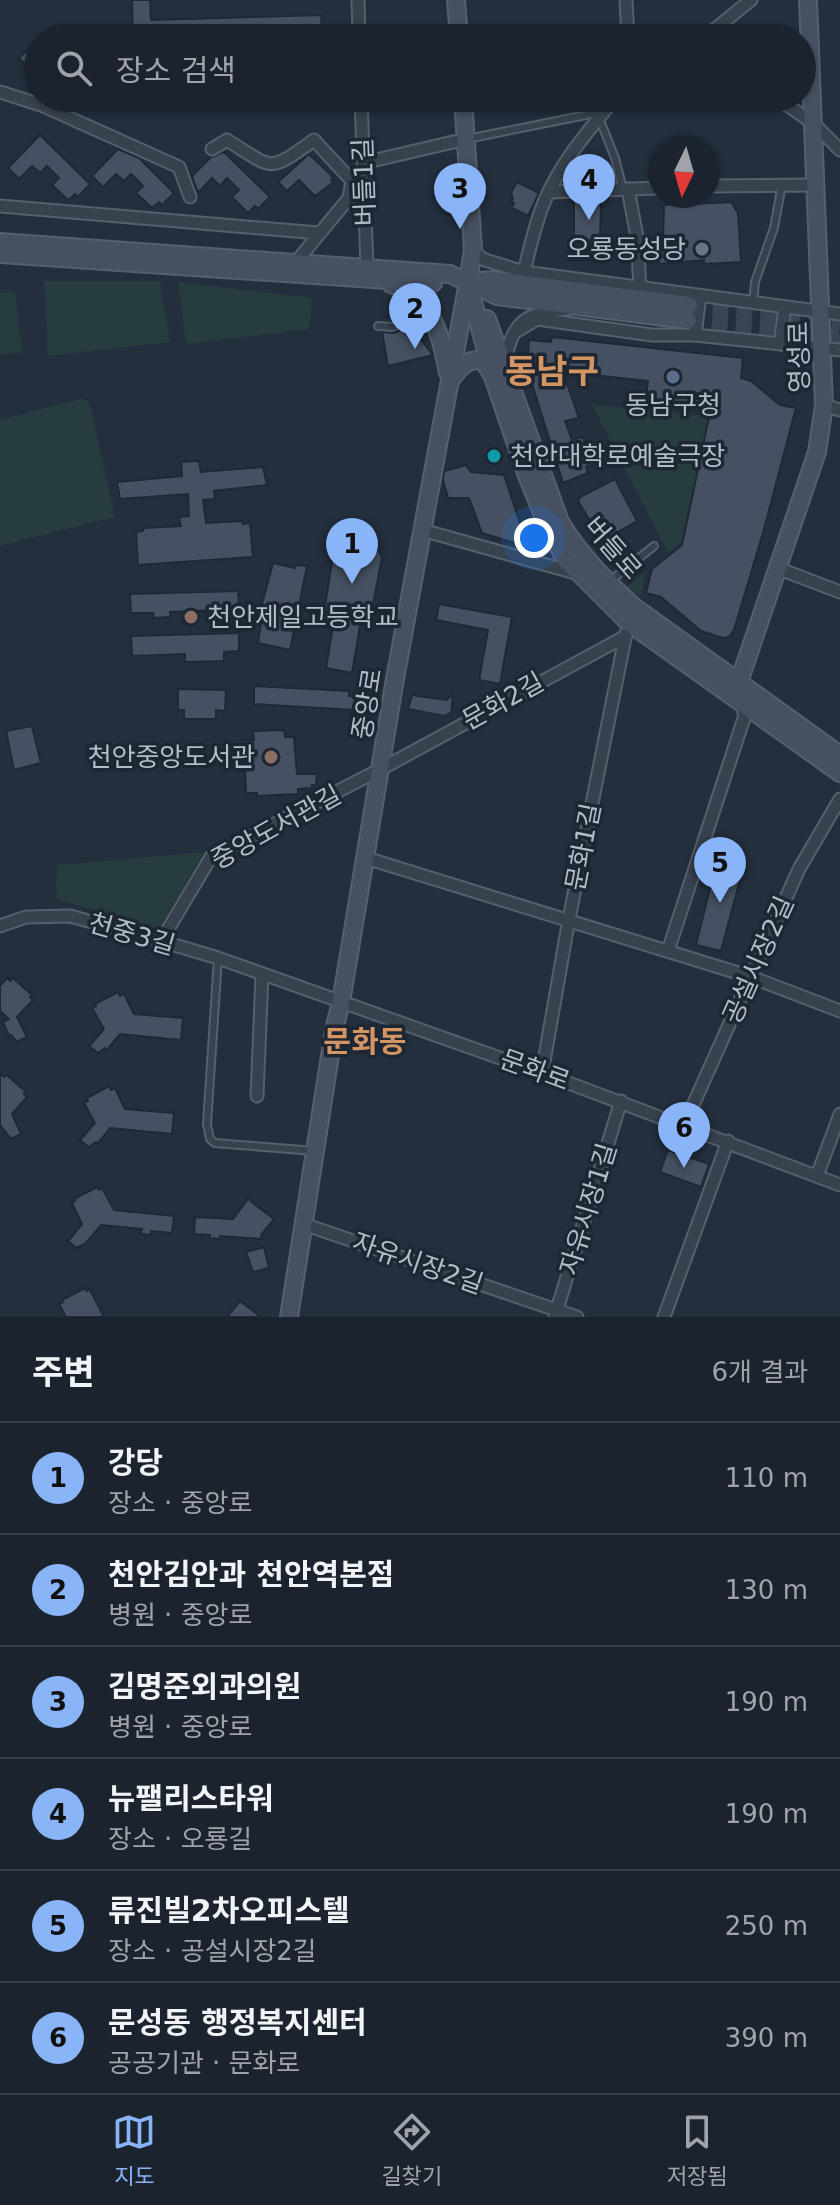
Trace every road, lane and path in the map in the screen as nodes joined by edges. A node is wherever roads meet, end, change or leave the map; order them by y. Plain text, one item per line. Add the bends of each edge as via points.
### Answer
1 (358, 0) edge
2 (456, 0) edge
3 (626, 0) edge
4 (751, 0) edge
5 (808, 0) edge
6 (359, 24) edge
7 (458, 24) edge
8 (627, 24) edge
9 (721, 24) edge
10 (809, 24) edge
11 (0, 92) edge
12 (24, 100) edge
13 (57, 112) edge
14 (361, 112) edge
15 (464, 112) edge
16 (604, 112) edge
17 (797, 112) edge
18 (813, 112) edge
19 (602, 115) junction
20 (813, 123) junction
21 (466, 139) junction
22 (212, 149) dead end
23 (840, 150) edge
24 (363, 163) junction
25 (782, 184) junction
26 (816, 185) junction
27 (720, 186) edge
28 (648, 188) edge
29 (625, 189) junction
30 (549, 192) junction
31 (190, 197) dead end
32 (0, 206) edge
33 (319, 233) junction
34 (0, 242) edge
35 (473, 249) junction
36 (0, 254) edge
37 (296, 262) junction
38 (524, 272) junction
39 (372, 273) junction
40 (468, 282) junction
41 (640, 288) junction
42 (753, 303) junction
43 (580, 307) junction
44 (785, 307) junction
45 (428, 312) junction
46 (822, 312) junction
47 (840, 314) edge
48 (696, 315) junction
49 (378, 326) dead end
50 (517, 331) junction
51 (780, 344) junction
52 (832, 350) edge
53 (498, 371) junction
54 (449, 382) junction
55 (832, 408) edge
56 (422, 530) junction
57 (654, 546) dead end
58 (777, 568) junction
59 (579, 574) junction
60 (608, 583) junction
61 (840, 592) edge
62 (627, 629) junction
63 (739, 690) junction
64 (840, 755) edge
65 (381, 769) junction
66 (840, 773) edge
67 (840, 799) edge
68 (366, 858) junction
69 (569, 919) junction
70 (0, 926) edge
71 (161, 941) junction
72 (668, 951) junction
73 (218, 958) junction
74 (262, 975) junction
75 (751, 977) junction
76 (341, 1002) junction
77 (840, 1011) edge
78 (542, 1073) junction
79 (257, 1096) dead end
80 (621, 1101) junction
81 (840, 1114) edge
82 (684, 1125) junction
83 (728, 1141) junction
84 (315, 1151) junction
85 (817, 1176) junction
86 (840, 1185) edge
87 (303, 1224) junction
88 (556, 1314) edge
89 (289, 1317) edge
90 (577, 1317) edge
91 (664, 1317) edge

1 - 6 street
2 - 7 street
3 - 8 street
4 - 9 street
5 - 10 street, 영성로
11 - 12 street
13 - 31 street via 179,167
14 - 24 street, 버들1길
15 - 21 street, 중앙로
16 - 19 street
17 - 20 street
18 - 20 street, 영성로
19 - 21 lane
19 - 29 lane
19 - 30 street via 575,147
20 - 23 street
20 - 26 street, 영성로
21 - 24 street
21 - 35 street, 중앙로
22 - 33 street via 227,140 268,165 281,163 314,140 352,181 349,198
24 - 39 street, 버들1길
25 - 26 street
25 - 27 street
25 - 42 lane
26 - 46 street, 영성로
28 - 29 street
29 - 30 street
29 - 41 street via 637,237
30 - 38 street
32 - 33 street
33 - 37 street
34 - 37 street
35 - 38 street via 482,259
35 - 40 street, 중앙로
36 - 39 street
37 - 39 street
38 - 41 street
39 - 40 street
39 - 45 street via 406,290
40 - 43 street via 497,296
40 - 48 street via 494,280
40 - 53 street, 버들로
40 - 54 street, 중앙로
41 - 48 street
42 - 44 street
42 - 48 street
43 - 48 street
43 - 50 street via 536,313
44 - 46 street
44 - 51 street
45 - 49 lane via 392,327
45 - 54 street via 437,326
46 - 47 street
46 - 52 street, 영성로
48 - 50 street via 652,335 537,319
48 - 51 street
50 - 53 street
51 - 52 street
52 - 55 street, 영성로
53 - 54 street via 478,359 460,366
53 - 59 street, 버들로 via 546,523
53 - 60 street, 버들로 via 560,522 576,549
54 - 56 street, 중앙로
55 - 58 street, 영성로
56 - 59 street, 버들로
56 - 65 street, 중앙로
57 - 60 lane
58 - 61 street
58 - 63 street, 영성로
59 - 62 street, 버들로
60 - 63 street, 버들로
62 - 63 street, 버들로
62 - 65 street, 문화2길
62 - 69 street, 문화1길
63 - 64 street, 버들로
63 - 66 street, 버들로
63 - 72 street via 745,715
65 - 68 street, 중앙로
65 - 71 street, 중앙도서관길 via 211,857
67 - 75 street, 공설시장2길 via 799,869
68 - 69 street
68 - 76 street, 중앙로
69 - 72 street
69 - 78 street, 문화1길
70 - 71 street, 천중3길 via 26,917 70,916
71 - 73 street, 천중3길
72 - 75 street
73 - 74 street, 천중3길
73 - 84 lane via 210,1139
74 - 76 street, 천중3길
74 - 79 street
75 - 77 street
75 - 82 street, 공설시장2길
76 - 78 street, 문화로
76 - 84 street, 중앙로
78 - 80 street, 문화로
80 - 82 street, 문화로
80 - 88 street, 자유시장1길
81 - 85 street
82 - 83 street, 문화로
83 - 85 street, 문화로
83 - 91 street
84 - 87 street, 중앙로
85 - 86 street, 문화로
87 - 88 street, 자유시장2길
87 - 89 street, 중앙로
88 - 90 street, 자유시장2길

